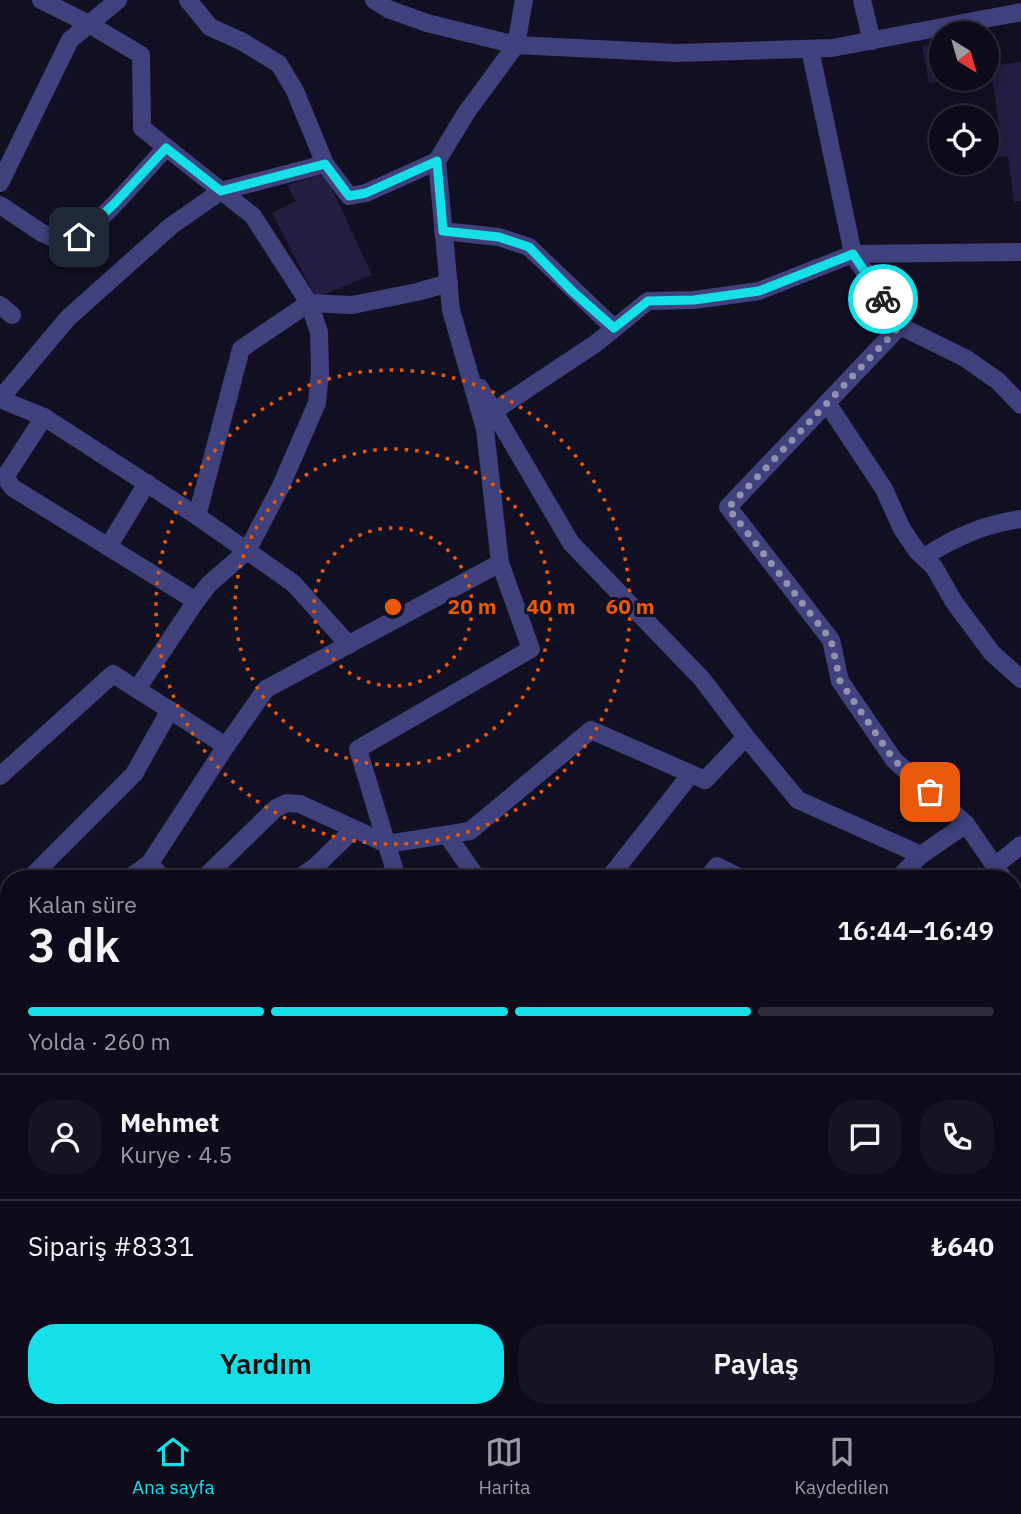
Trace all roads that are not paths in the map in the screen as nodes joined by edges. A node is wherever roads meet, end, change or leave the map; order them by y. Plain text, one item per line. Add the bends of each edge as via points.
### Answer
1 (41, 0) edge
2 (118, 0) edge
3 (188, 0) edge
4 (524, 0) edge
5 (862, 0) edge
6 (383, 3) edge
7 (1021, 12) edge
8 (89, 24) junction
9 (872, 41) junction
10 (516, 45) junction
11 (810, 49) junction
12 (166, 148) junction
13 (437, 161) junction
14 (325, 164) junction
15 (0, 183) edge
16 (221, 191) junction
17 (0, 205) edge
18 (443, 231) junction
19 (1021, 253) edge
20 (853, 254) junction
21 (449, 283) junction
22 (309, 303) junction
23 (900, 326) junction
24 (614, 328) junction
25 (467, 365) junction
26 (0, 399) edge
27 (827, 403) junction
28 (1021, 405) edge
29 (494, 411) junction
30 (44, 417) junction
31 (147, 483) junction
32 (197, 516) junction
33 (1021, 519) edge
34 (107, 547) junction
35 (247, 551) junction
36 (924, 557) junction
37 (500, 563) junction
38 (196, 601) junction
39 (349, 645) junction
40 (1021, 679) edge
41 (136, 689) junction
42 (170, 710) junction
43 (746, 737) junction
44 (226, 746) junction
45 (691, 774) junction
46 (0, 776) edge
47 (966, 824) junction
48 (354, 829) junction
49 (447, 835) junction
50 (387, 844) junction
51 (1021, 845) edge
52 (921, 855) junction
53 (149, 863) junction
54 (38, 870) edge
55 (140, 870) edge
56 (155, 870) edge
57 (212, 870) edge
58 (310, 870) edge
59 (395, 870) edge
60 (471, 870) edge
61 (615, 870) edge
62 (906, 870) edge
63 (998, 870) edge
64 (1001, 870) edge

1 - 8 street
2 - 8 street
3 - 14 street via 210,27 279,64 295,90
4 - 10 street
5 - 9 street
6 - 10 street via 427,23
7 - 9 street
8 - 12 street via 142,55 142,128
8 - 15 street via 70,40
9 - 11 street
10 - 11 street via 677,53
10 - 13 street
11 - 20 street
12 - 16 street
12 - 17 street via 79,237 66,243
13 - 14 street via 349,196
13 - 18 street
14 - 16 street
16 - 22 street via 253,216
16 - 26 street via 171,226 68,318
18 - 21 street
18 - 24 street via 499,237 529,247
19 - 20 street
20 - 23 street
20 - 24 street via 759,291 648,301
21 - 22 street via 352,305
21 - 25 street via 451,310
22 - 32 street via 241,349
22 - 35 street via 319,331 317,403
23 - 27 street
23 - 28 street via 965,358 998,381
24 - 29 street
25 - 29 street
25 - 37 street via 485,429
26 - 30 street
27 - 36 street via 884,489 902,529
27 - 47 street via 728,508 831,640 840,681 894,760
29 - 43 street via 571,543 702,679
30 - 31 street
30 - 34 street via 5,477 13,488
31 - 32 street
31 - 34 street
32 - 35 street
33 - 36 street via 955,537
34 - 38 street
35 - 38 street
35 - 39 street via 293,583
36 - 40 street via 992,653
37 - 39 street
37 - 50 street via 531,649 358,749
38 - 41 street
39 - 44 street via 266,689
41 - 42 street
41 - 46 street via 113,674
42 - 44 street
42 - 54 street via 134,774
43 - 45 street via 705,780
43 - 52 street via 799,800
44 - 53 street
45 - 49 street via 591,730 470,831
45 - 61 street
47 - 52 street
47 - 63 street
48 - 50 street
48 - 57 street via 287,803 276,808
48 - 58 street
49 - 50 street
49 - 60 street
50 - 59 street
51 - 64 street
52 - 62 street
53 - 55 street
53 - 56 street

